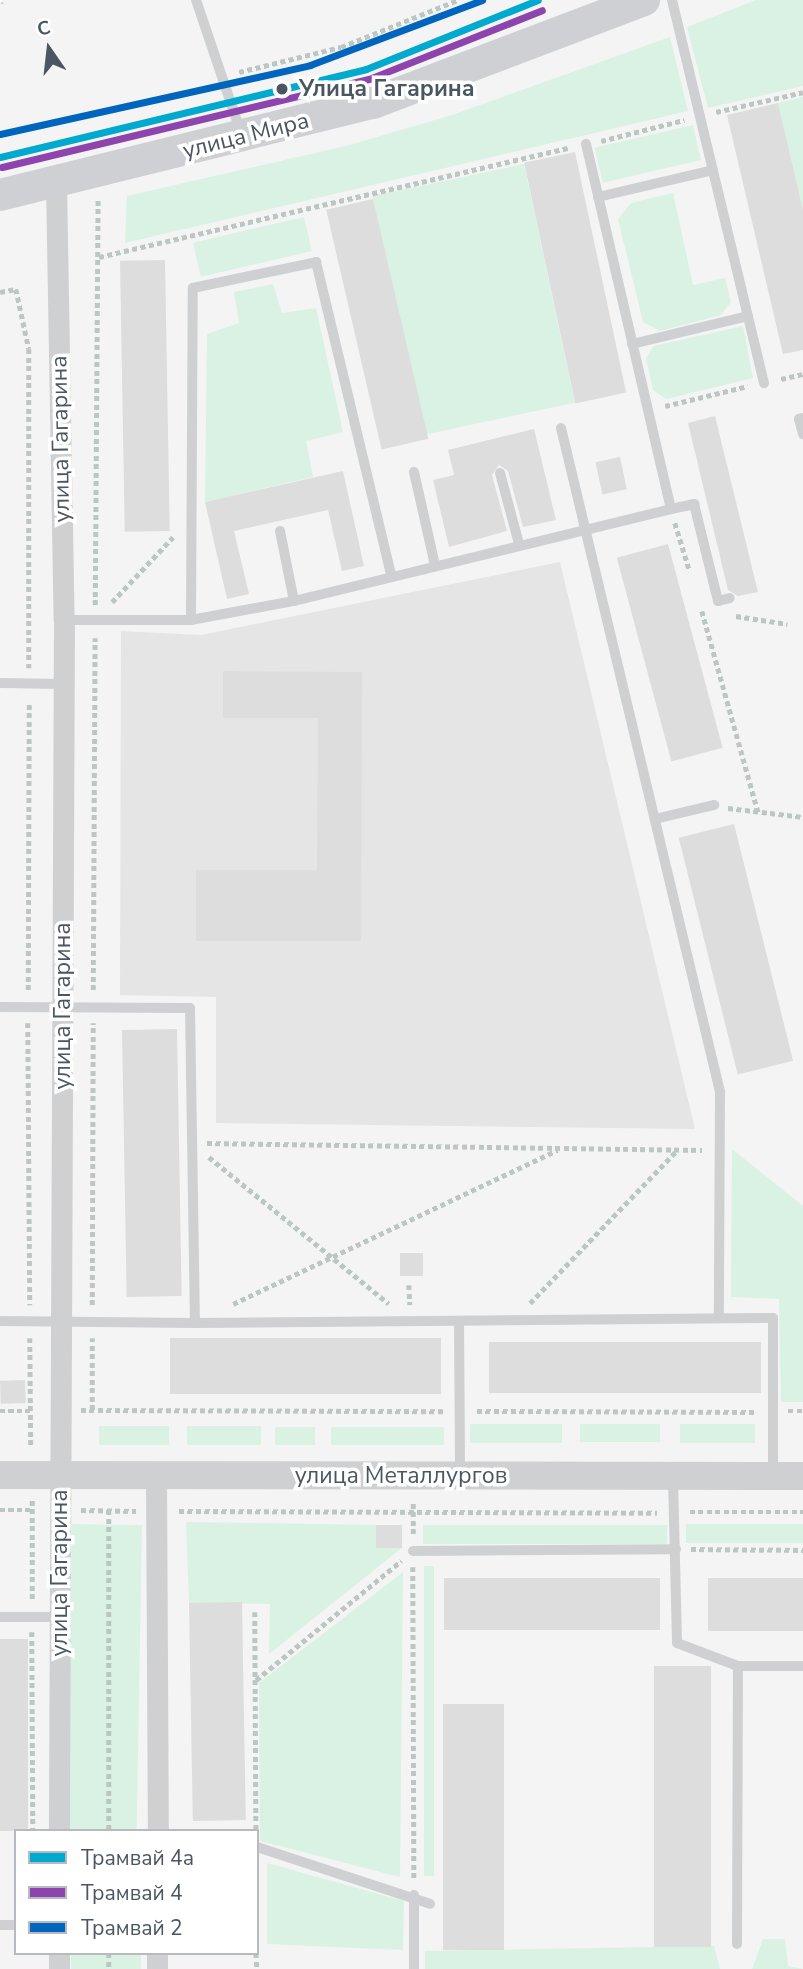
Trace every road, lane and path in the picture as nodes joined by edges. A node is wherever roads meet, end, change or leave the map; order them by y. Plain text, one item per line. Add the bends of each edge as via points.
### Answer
1 (196, 0) edge
2 (458, 0) edge
3 (644, 0) edge
4 (672, 0) edge
5 (239, 72) dead end
6 (803, 92) edge
7 (701, 115) junction
8 (243, 138) junction
9 (586, 144) junction
10 (713, 170) junction
11 (56, 182) junction
12 (0, 195) edge
13 (598, 197) junction
14 (0, 292) edge
15 (748, 316) junction
16 (632, 344) junction
17 (803, 373) edge
18 (764, 383) junction
19 (647, 410) junction
20 (803, 418) edge
21 (561, 428) dead end
22 (803, 433) edge
23 (414, 472) dead end
24 (500, 473) dead end
25 (671, 509) junction
26 (192, 517) junction
27 (587, 529) junction
28 (279, 531) dead end
29 (519, 544) junction
30 (435, 565) junction
31 (391, 575) junction
32 (730, 598) dead end
33 (294, 601) junction
34 (701, 611) dead end
35 (64, 620) junction
36 (95, 620) junction
37 (191, 621) junction
38 (0, 683) edge
39 (29, 683) junction
40 (63, 684) junction
41 (714, 805) joint
42 (759, 815) junction
43 (803, 817) edge
44 (655, 819) junction
45 (0, 1007) edge
46 (28, 1007) junction
47 (63, 1007) junction
48 (93, 1007) junction
49 (192, 1143) junction
50 (561, 1148) junction
51 (678, 1150) junction
52 (720, 1150) junction
53 (330, 1256) junction
54 (410, 1285) dead end
55 (719, 1318) junction
56 (0, 1321) edge
57 (30, 1321) junction
58 (63, 1321) junction
59 (459, 1321) junction
60 (513, 1321) junction
61 (92, 1322) junction
62 (410, 1322) junction
63 (195, 1323) junction
64 (92, 1410) junction
65 (0, 1411) edge
66 (32, 1411) junction
67 (59, 1411) junction
68 (460, 1411) junction
69 (803, 1411) edge
70 (774, 1412) junction
71 (60, 1474) junction
72 (0, 1475) edge
73 (31, 1475) junction
74 (673, 1475) junction
75 (156, 1476) junction
76 (413, 1476) junction
77 (773, 1476) junction
78 (803, 1476) edge
79 (460, 1477) junction
80 (0, 1510) edge
81 (33, 1510) junction
82 (59, 1510) junction
83 (109, 1510) junction
84 (156, 1511) junction
85 (675, 1512) junction
86 (803, 1512) edge
87 (414, 1513) junction
88 (676, 1549) junction
89 (803, 1550) edge
90 (413, 1551) junction
91 (255, 1612) dead end
92 (0, 1617) edge
93 (32, 1617) junction
94 (60, 1617) junction
95 (737, 1666) junction
96 (803, 1667) edge
97 (255, 1680) junction
98 (33, 1829) edge
99 (59, 1829) edge
100 (109, 1829) edge
101 (158, 1829) edge
102 (256, 1829) edge
103 (259, 1848) edge
104 (414, 1895) junction
105 (430, 1904) dead end
106 (737, 1944) dead end
107 (414, 1969) edge

1 - 8 lane
2 - 5 path via 341,47
3 - 8 main road, улица Мира via 421,87
4 - 7 lane
6 - 7 path
7 - 9 path
7 - 10 lane
8 - 11 main road, улица Мира
9 - 13 lane
9 - 36 path via 99,257
10 - 13 lane
10 - 15 lane
11 - 12 main road, улица Мира
11 - 35 street, улица Гагарина
13 - 16 lane
14 - 39 path via 16,289 29,349
15 - 16 lane
15 - 18 lane
16 - 19 lane
17 - 18 path
18 - 19 path
19 - 25 lane
20 - 22 lane via 799,419
21 - 27 lane
23 - 30 lane
24 - 29 lane
25 - 27 lane
25 - 32 lane via 694,504 718,601
26 - 31 lane via 193,288 316,262
26 - 36 path
26 - 37 lane
27 - 29 lane
27 - 44 lane
28 - 33 lane
29 - 30 lane
30 - 31 lane
31 - 33 lane
33 - 37 lane
34 - 42 path
35 - 36 lane
35 - 40 street, улица Гагарина
36 - 37 lane
36 - 48 path
38 - 39 lane
39 - 40 lane
39 - 46 path
40 - 47 street, улица Гагарина
41 - 42 path
41 - 44 lane
42 - 43 path
44 - 52 lane via 720,1092
45 - 46 lane
46 - 47 lane
46 - 57 path
47 - 48 lane
47 - 58 street, улица Гагарина
48 - 49 lane via 190,1008
48 - 61 path
49 - 50 path
49 - 53 path
49 - 63 lane
50 - 51 path
50 - 53 path
51 - 52 path
51 - 60 path
52 - 55 lane
53 - 62 path
53 - 63 path
54 - 62 path
55 - 60 lane
55 - 70 lane via 773,1318
56 - 57 lane
57 - 58 lane
57 - 66 path
58 - 61 lane
58 - 67 street, улица Гагарина
59 - 60 lane
59 - 62 lane
59 - 68 lane
61 - 63 lane
61 - 64 path
62 - 63 lane
64 - 67 path
64 - 68 path
65 - 66 path
66 - 67 path
66 - 73 path
67 - 71 street, улица Гагарина
68 - 70 path
68 - 79 lane
69 - 70 path
70 - 77 lane
71 - 73 street, улица Металлургов
71 - 75 street, улица Металлургов
71 - 82 street, улица Гагарина
72 - 73 street, улица Металлургов
73 - 81 path
74 - 77 street, улица Металлургов
74 - 79 street, улица Металлургов
74 - 85 lane
75 - 76 street, улица Металлургов
75 - 84 street
76 - 79 street, улица Металлургов
76 - 87 path
77 - 78 street, улица Металлургов
80 - 81 path
81 - 82 path
81 - 93 path
82 - 83 path
82 - 94 street, улица Гагарина
83 - 84 path
83 - 100 path
84 - 87 path
84 - 101 street
85 - 86 path
85 - 87 path
85 - 88 lane
87 - 90 path
88 - 89 path
88 - 90 lane
88 - 95 lane via 677,1643
90 - 97 path
90 - 104 path
91 - 97 path
92 - 93 lane
93 - 94 lane
93 - 98 path
94 - 99 street, улица Гагарина
95 - 96 lane
95 - 106 lane
97 - 102 path
103 - 104 lane
104 - 105 lane
104 - 107 lane

